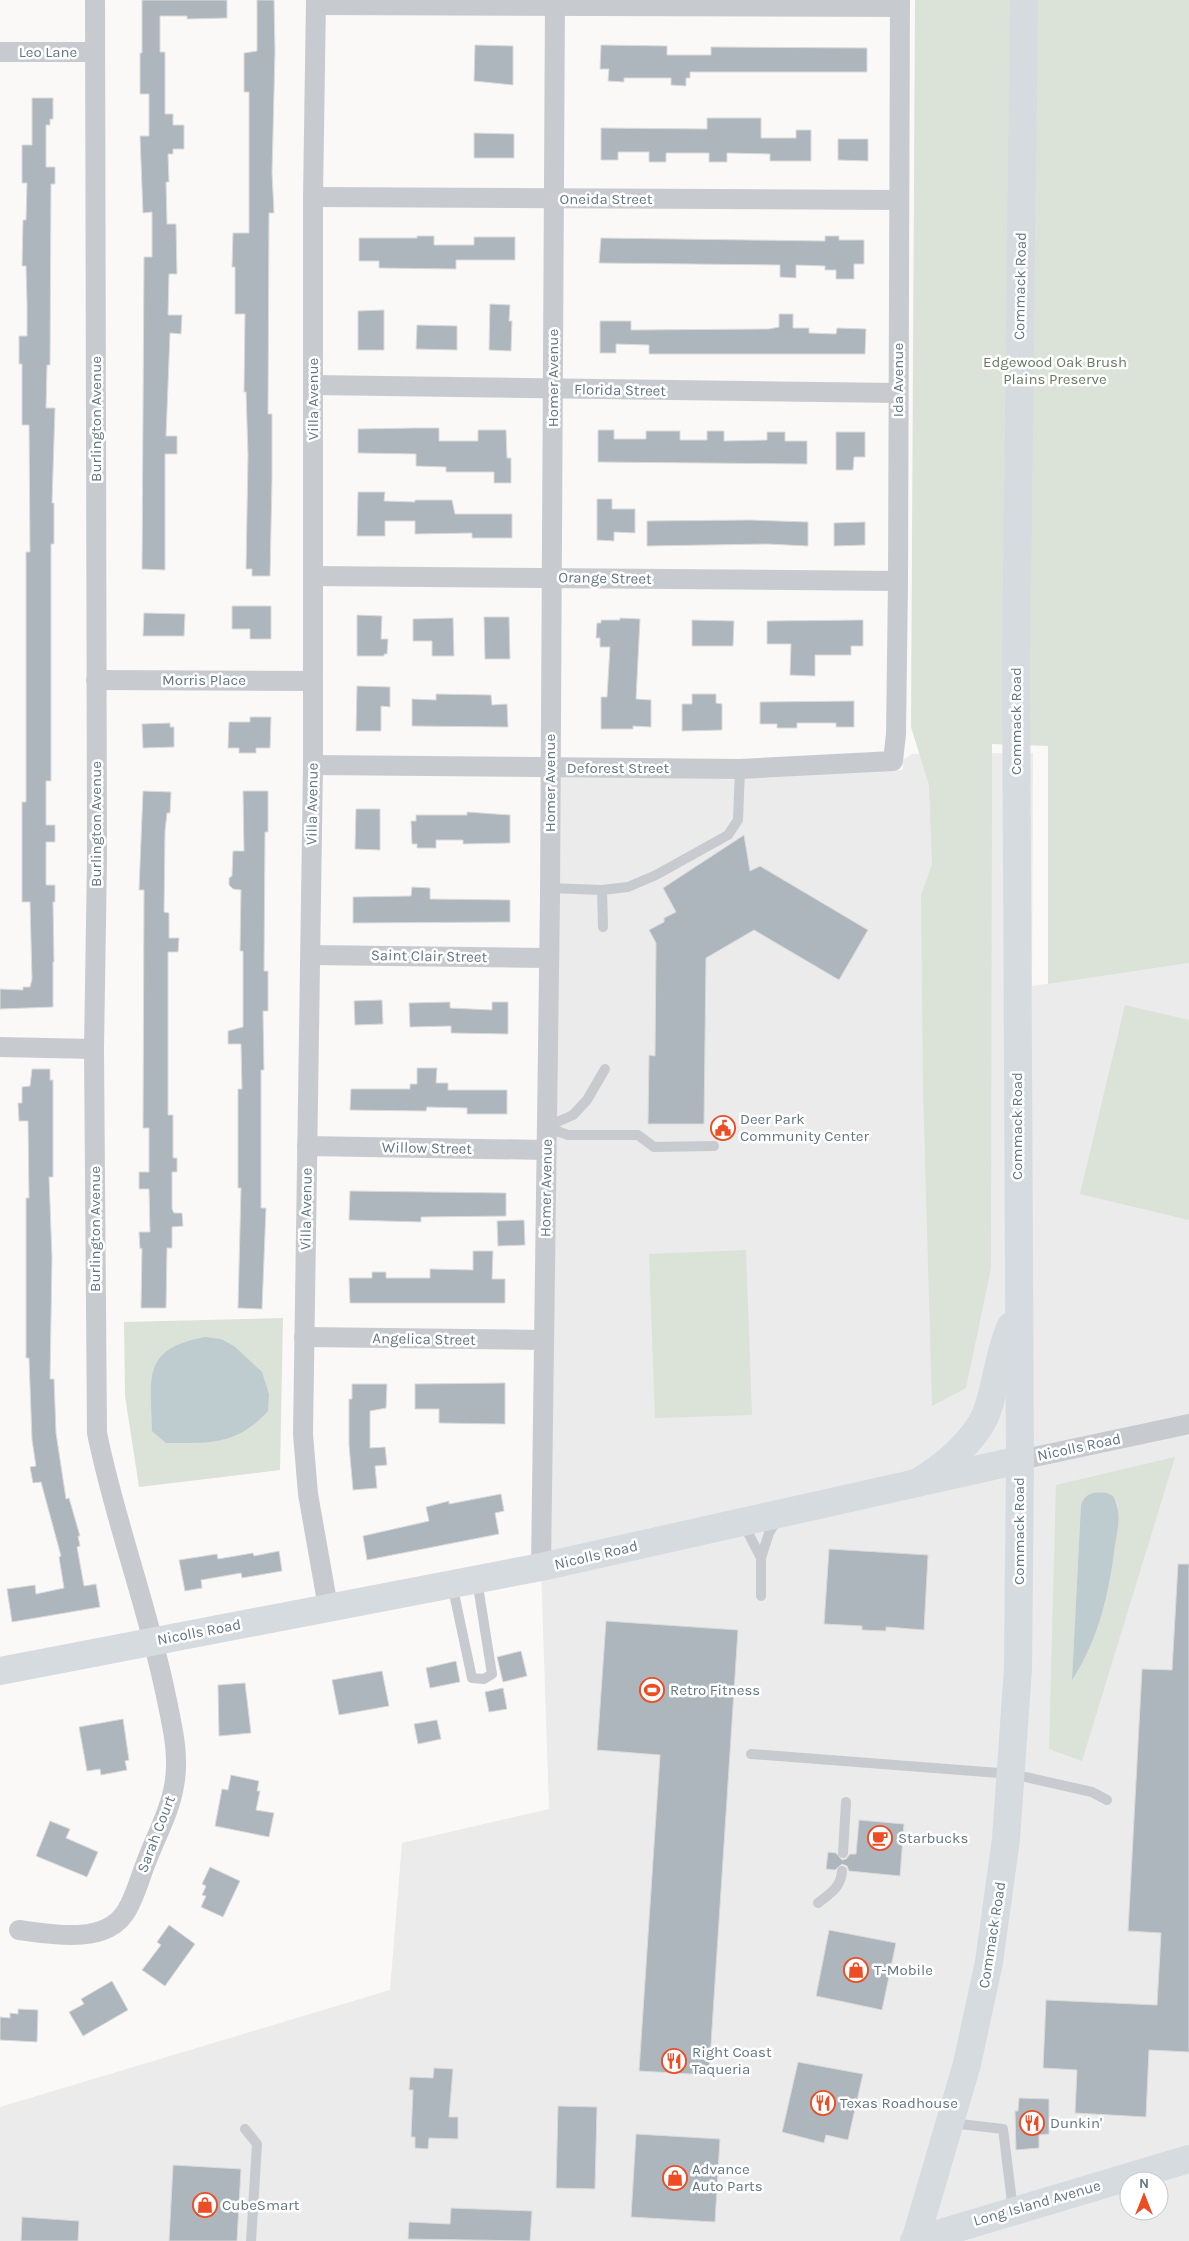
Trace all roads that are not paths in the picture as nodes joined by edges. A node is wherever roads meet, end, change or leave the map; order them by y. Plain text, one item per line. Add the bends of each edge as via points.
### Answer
1 (95, 0) edge
2 (1024, 0) edge
3 (316, 2) edge
4 (555, 3) edge
5 (900, 4) edge
6 (0, 52) edge
7 (95, 52) junction
8 (313, 197) junction
9 (554, 198) junction
10 (899, 200) junction
11 (313, 385) junction
12 (553, 390) junction
13 (898, 393) junction
14 (313, 576) junction
15 (552, 578) junction
16 (898, 581) junction
17 (96, 680) junction
18 (312, 681) junction
19 (893, 761) joint
20 (313, 765) junction
21 (549, 768) junction
22 (740, 769) junction
23 (550, 888) junction
24 (602, 890) junction
25 (603, 927) dead end
26 (311, 955) junction
27 (548, 958) junction
28 (0, 1047) edge
29 (94, 1049) junction
30 (605, 1069) dead end
31 (546, 1127) junction
32 (307, 1146) junction
33 (714, 1146) dead end
34 (546, 1150) junction
35 (1017, 1313) junction
36 (304, 1337) junction
37 (544, 1340) junction
38 (1189, 1424) edge
39 (1020, 1460) junction
40 (916, 1483) junction
41 (780, 1514) junction
42 (742, 1522) junction
43 (761, 1558) junction
44 (541, 1567) junction
45 (464, 1581) junction
46 (761, 1596) dead end
47 (328, 1607) junction
48 (155, 1641) junction
49 (0, 1671) edge
50 (751, 1754) dead end
51 (1012, 1774) junction
52 (1107, 1800) dead end
53 (846, 1802) dead end
54 (843, 1853) dead end
55 (842, 1871) dead end
56 (818, 1904) dead end
57 (19, 1930) dead end
58 (950, 2123) junction
59 (245, 2129) dead end
60 (1189, 2159) edge
61 (1013, 2210) junction
62 (251, 2241) edge
63 (915, 2241) edge

1 - 7 street, Burlington Avenue
2 - 35 main road, Commack Road via 1016,670
3 - 4 street
3 - 8 street, Villa Avenue
4 - 5 street
4 - 9 street, Homer Avenue
5 - 10 street, Ida Avenue
6 - 7 street, Leo Lane
7 - 17 street, Burlington Avenue
8 - 9 street, Oneida Street
8 - 11 street, Villa Avenue
9 - 10 street, Oneida Street
9 - 12 street, Homer Avenue
10 - 13 street, Ida Avenue
11 - 12 street, Florida Street
11 - 14 street, Villa Avenue
12 - 13 street, Florida Street
12 - 15 street, Homer Avenue
13 - 16 street, Ida Avenue
14 - 15 street, Orange Street
14 - 18 street, Villa Avenue
15 - 16 street, Orange Street
15 - 21 street, Homer Avenue
16 - 19 street, Ida Avenue
17 - 18 street, Morris Place
17 - 29 street, Burlington Avenue
18 - 20 street, Villa Avenue
19 - 22 street, Deforest Street
20 - 21 street, Deforest Street
20 - 26 street, Villa Avenue
21 - 22 street, Deforest Street
21 - 23 street, Homer Avenue
22 - 24 lane via 738,820 728,835 656,875 628,887
23 - 24 lane
23 - 27 street, Homer Avenue
24 - 25 lane
26 - 27 street, Saint Clair Street
26 - 32 street, Villa Avenue
27 - 31 street, Homer Avenue
28 - 29 street
29 - 48 street, Burlington Avenue via 97,1433 107,1483
30 - 31 lane via 574,1115
31 - 33 lane via 568,1135 638,1136 654,1147
31 - 34 street, Homer Avenue
32 - 34 street, Willow Street
32 - 36 street, Villa Avenue
34 - 37 street, Homer Avenue
35 - 39 main road, Commack Road
35 - 40 main road via 1003,1344 986,1414 957,1451 936,1471
36 - 37 street, Angelica Street
36 - 47 street, Villa Avenue via 303,1434 308,1494
37 - 44 street, Homer Avenue
38 - 39 street, Nicolls Road
39 - 40 main road, Nicolls Road
39 - 51 main road, Commack Road via 1018,1668
40 - 41 main road, Nicolls Road
41 - 42 main road, Nicolls Road
41 - 43 lane via 769,1533
42 - 43 lane
42 - 44 main road, Nicolls Road
43 - 46 lane
44 - 45 main road, Nicolls Road
45 - 45 lane via 472,1678 484,1679 492,1674
45 - 47 main road, Nicolls Road
47 - 48 main road, Nicolls Road
48 - 49 main road, Nicolls Road
48 - 57 street, Sarah Court via 175,1739 175,1784 125,1914 108,1927 86,1935
50 - 51 lane
51 - 52 lane via 1092,1792
51 - 58 main road, Commack Road via 989,1962 967,2064
53 - 54 lane
55 - 56 lane via 841,1881 835,1890
58 - 61 lane via 1003,2129
58 - 63 main road, Commack Road
59 - 62 lane via 257,2144
60 - 61 main road, Long Island Avenue
61 - 63 main road, Long Island Avenue

